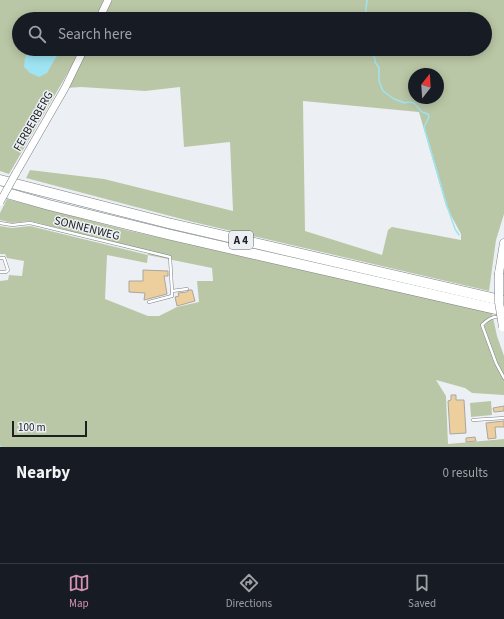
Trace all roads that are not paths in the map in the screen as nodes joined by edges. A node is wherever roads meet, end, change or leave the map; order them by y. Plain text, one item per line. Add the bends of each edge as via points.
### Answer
1 (108, 0) edge
2 (102, 12) edge
3 (81, 56) edge
4 (0, 180) edge
5 (0, 191) edge
6 (0, 202) edge
7 (0, 224) edge
8 (504, 243) edge
9 (0, 258) edge
10 (0, 272) edge
11 (187, 289) dead end
12 (172, 291) junction
13 (504, 301) edge
14 (149, 302) dead end
15 (504, 310) edge
16 (504, 326) edge
17 (504, 378) edge
18 (504, 418) edge
19 (473, 420) dead end

1 - 2 street
3 - 6 street, FERBERBERG, bridge
4 - 13 highway, A 4 via 168,223
5 - 15 highway, A 4 via 167,234
7 - 12 lane, SONNENWEG via 30,224 170,257
8 - 16 main road, bridge via 499,273 499,302
9 - 10 lane via 4,258 8,270
11 - 12 lane
12 - 14 lane via 172,296
16 - 17 lane via 497,317 487,320 482,325
18 - 19 lane

